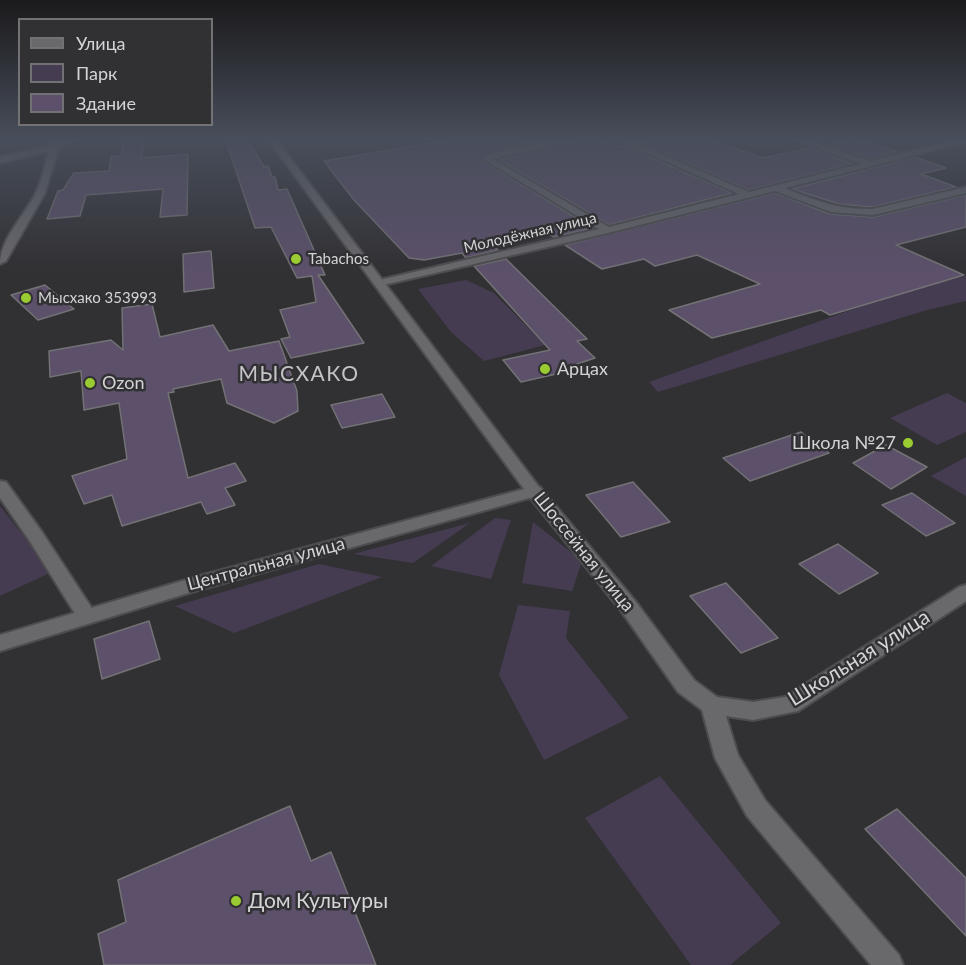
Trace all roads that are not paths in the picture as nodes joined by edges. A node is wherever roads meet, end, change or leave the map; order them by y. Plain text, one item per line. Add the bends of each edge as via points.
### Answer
1 (45, 183) edge
2 (305, 183) edge
3 (529, 183) edge
4 (720, 183) edge
5 (796, 183) edge
6 (777, 188) junction
7 (966, 190) edge
8 (748, 195) junction
9 (608, 230) junction
10 (0, 261) edge
11 (379, 283) junction
12 (0, 486) edge
13 (534, 490) junction
14 (966, 592) edge
15 (86, 615) junction
16 (0, 643) edge
17 (712, 705) junction
18 (889, 965) edge

1 - 10 street
2 - 11 street, Шоссейная улица
3 - 9 street
4 - 8 street
5 - 6 street, Молодёжная улица
6 - 7 street via 835,212 858,213 873,213
6 - 8 street, Молодёжная улица
8 - 9 street, Молодёжная улица
9 - 11 street, Молодёжная улица
11 - 13 street, Шоссейная улица
12 - 15 street
13 - 15 street, Центральная улица
13 - 17 street, Шоссейная улица via 629,607 686,686
14 - 17 street, Школьная улица via 790,705 753,711
15 - 16 street, Центральная улица
17 - 18 street via 727,758 756,808

